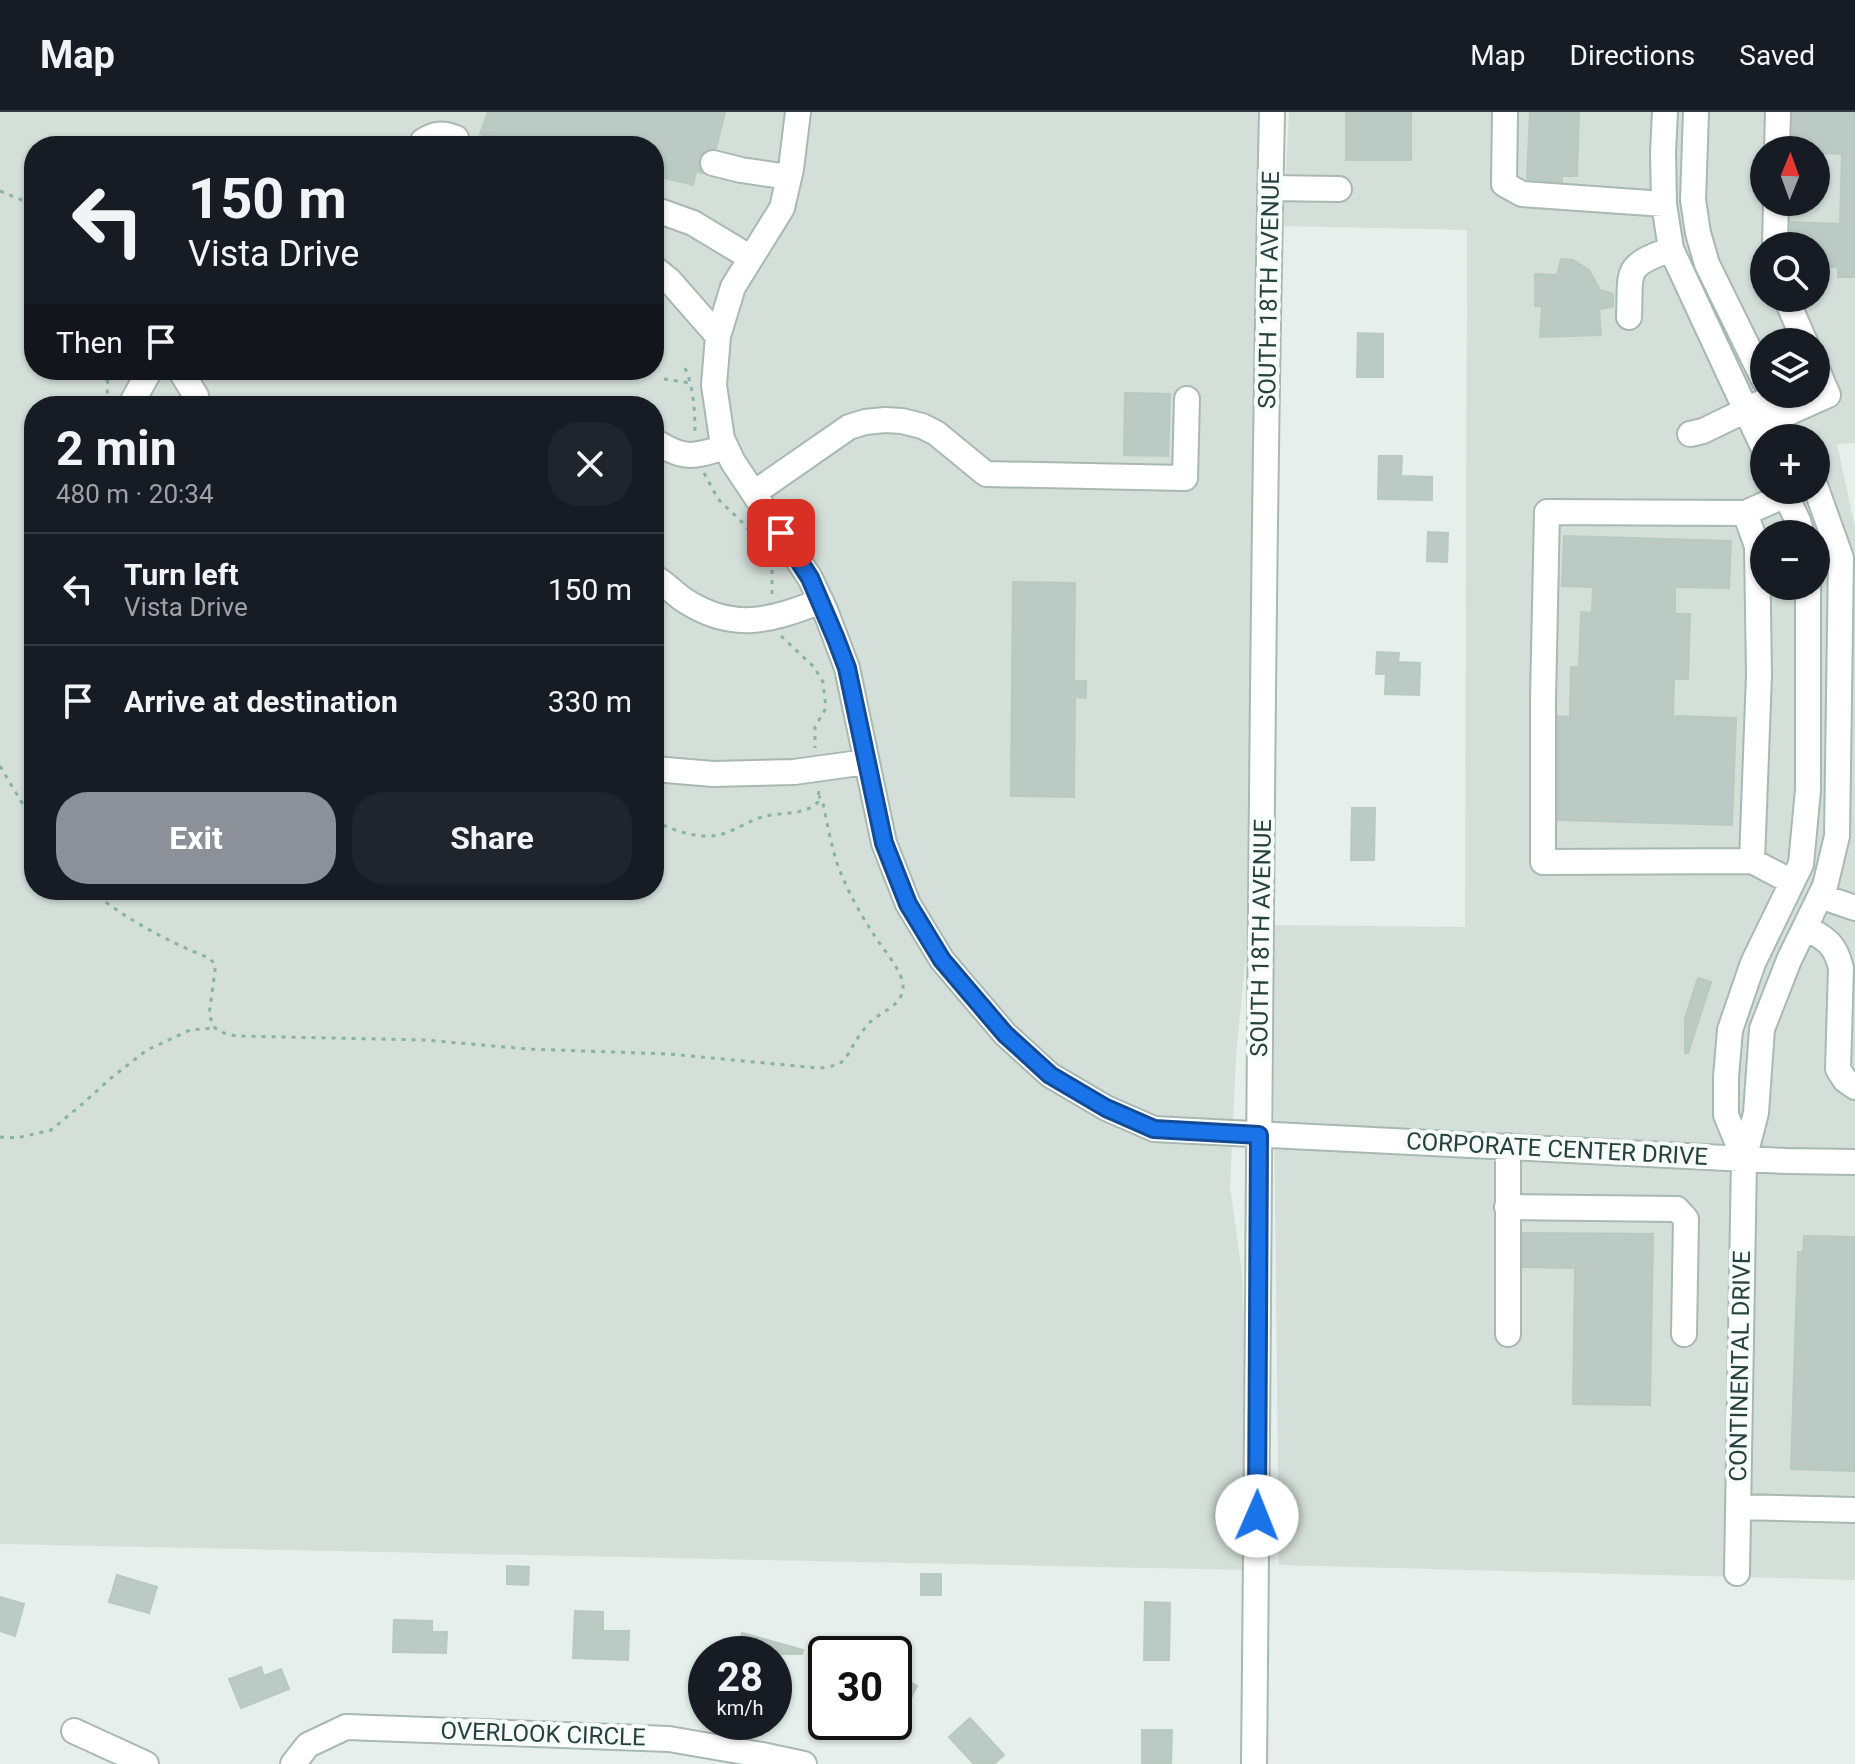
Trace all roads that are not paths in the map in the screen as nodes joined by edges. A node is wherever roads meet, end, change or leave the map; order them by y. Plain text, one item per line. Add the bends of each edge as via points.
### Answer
1 (798, 112) edge
2 (1272, 112) edge
3 (1505, 112) edge
4 (1665, 112) edge
5 (1696, 112) edge
6 (1778, 112) edge
7 (431, 136) edge
8 (452, 136) edge
9 (1777, 136) edge
10 (713, 163) dead end
11 (789, 177) junction
12 (1270, 188) junction
13 (1339, 189) dead end
14 (1664, 204) junction
15 (664, 213) edge
16 (1671, 249) junction
17 (751, 258) junction
18 (664, 276) edge
19 (1629, 317) dead end
20 (718, 336) junction
21 (1750, 352) edge
22 (186, 380) edge
23 (196, 396) dead end
24 (1187, 399) dead end
25 (1773, 408) edge
26 (1753, 424) edge
27 (1759, 424) edge
28 (1750, 429) edge
29 (1690, 434) dead end
30 (664, 446) edge
31 (726, 447) junction
32 (754, 493) junction
33 (1763, 504) edge
34 (1822, 504) edge
35 (1745, 513) junction
36 (664, 585) edge
37 (1808, 600) edge
38 (821, 601) junction
39 (1808, 675) junction
40 (1847, 678) edge
41 (866, 762) junction
42 (664, 770) edge
43 (1752, 861) junction
44 (1792, 882) junction
45 (1820, 896) junction
46 (1855, 908) edge
47 (1805, 927) junction
48 (1855, 1087) edge
49 (1259, 1135) junction
50 (1508, 1146) junction
51 (1744, 1159) junction
52 (1855, 1162) edge
53 (1507, 1207) junction
54 (1508, 1334) dead end
55 (1684, 1334) dead end
56 (1738, 1507) junction
57 (1855, 1510) edge
58 (1737, 1573) dead end
59 (74, 1731) dead end
60 (146, 1764) edge
61 (293, 1764) edge
62 (804, 1764) edge
63 (1254, 1764) edge

1 - 11 street, CORPORATE CENTER DRIVE
2 - 12 street, SOUTH 18TH AVENUE
3 - 14 street via 1504,184 1522,194
4 - 14 street
5 - 21 street via 1693,200 1698,233 1707,264
6 - 9 street
7 - 8 street
10 - 11 street
11 - 17 street, CORPORATE CENTER DRIVE via 782,208
12 - 13 street
12 - 49 street, SOUTH 18TH AVENUE
14 - 16 street
15 - 17 street via 693,223
16 - 19 street via 1633,269
16 - 26 street
17 - 20 street, CORPORATE CENTER DRIVE via 733,287
18 - 20 street
20 - 31 street, CORPORATE CENTER DRIVE via 714,385
22 - 23 street
24 - 32 street via 1185,478 986,474 936,433 885,420 849,427
25 - 27 street
28 - 29 street
30 - 31 street via 681,455
31 - 32 street, CORPORATE CENTER DRIVE
32 - 38 street, CORPORATE CENTER DRIVE
33 - 35 street
34 - 40 street, CONTINENTAL DRIVE via 1841,558
35 - 43 street via 1757,546 1759,675
35 - 43 street via 1547,512 1543,862
36 - 38 street via 714,616 744,621 765,620
37 - 39 street, CONTINENTAL DRIVE
38 - 41 street, CORPORATE CENTER DRIVE via 847,668
39 - 40 street
39 - 44 street, CONTINENTAL DRIVE via 1808,790 1801,864
40 - 45 street, CONTINENTAL DRIVE via 1837,836
41 - 42 street via 794,772
41 - 49 street, CORPORATE CENTER DRIVE via 884,843 908,904 942,960 1005,1034 1050,1075 1154,1129
43 - 44 street
44 - 51 street, CONTINENTAL DRIVE via 1753,963 1730,1030 1726,1115
45 - 46 street
45 - 47 street, CONTINENTAL DRIVE
47 - 48 street via 1828,940 1837,953 1838,1069
47 - 51 street, CONTINENTAL DRIVE via 1762,1029 1756,1113
49 - 50 street, CORPORATE CENTER DRIVE
49 - 63 street, SOUTH 18TH AVENUE
50 - 51 street, CORPORATE CENTER DRIVE
50 - 53 street
51 - 52 street, CORPORATE CENTER DRIVE
51 - 56 street, CONTINENTAL DRIVE
53 - 54 street
53 - 55 street via 1677,1209 1686,1219
56 - 57 street
56 - 58 street, CONTINENTAL DRIVE
59 - 60 street
61 - 62 street, OVERLOOK CIRCLE via 308,1745 346,1727 669,1739

